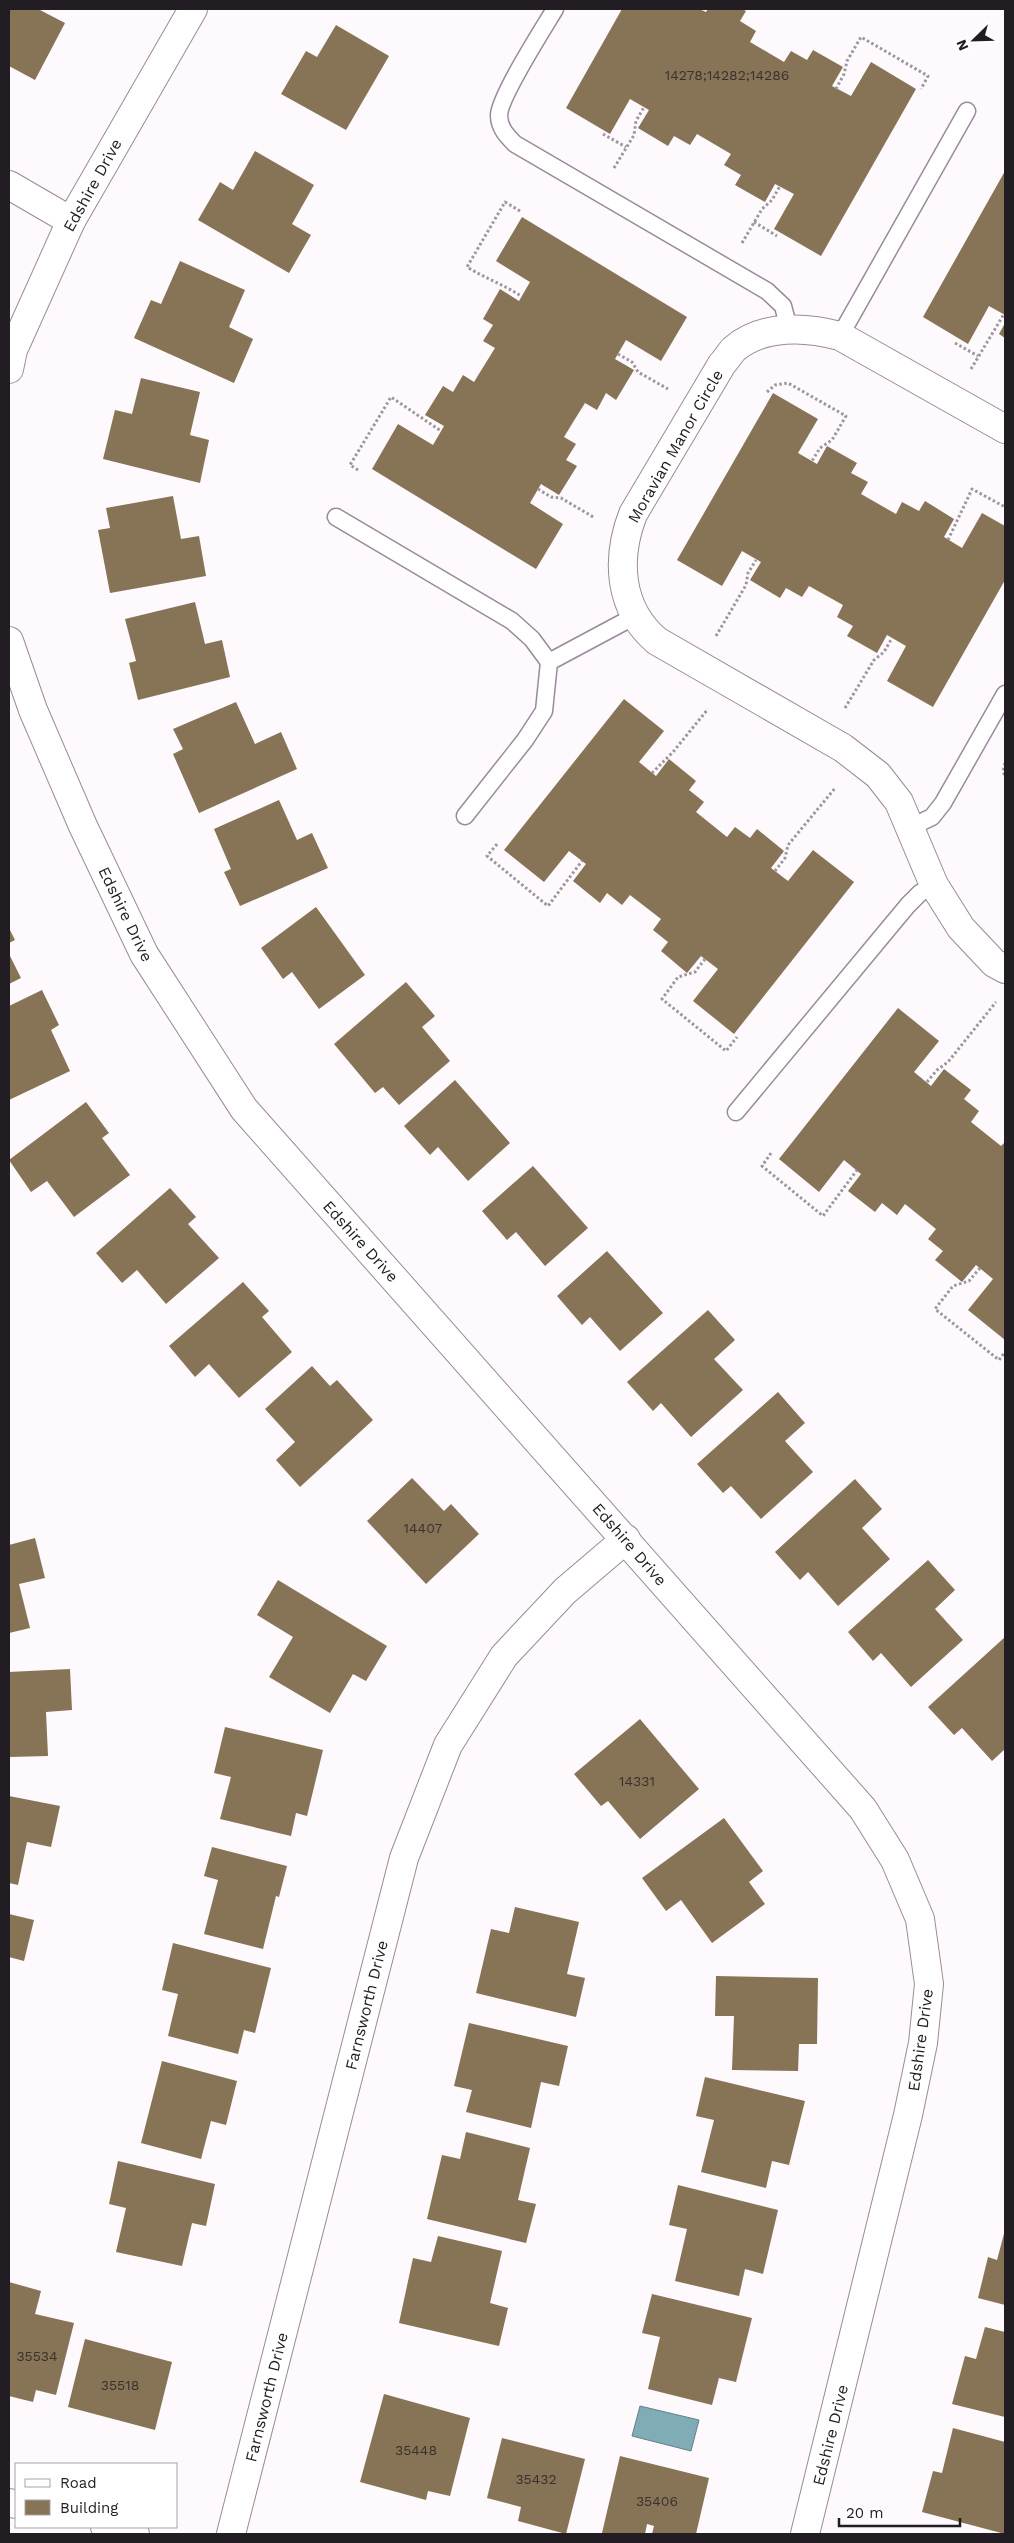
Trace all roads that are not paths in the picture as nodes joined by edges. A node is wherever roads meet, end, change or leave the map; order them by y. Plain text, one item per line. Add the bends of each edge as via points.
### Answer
1 (193, 9) edge
2 (555, 9) edge
3 (967, 111) dead end
4 (9, 185) edge
5 (71, 221) junction
6 (789, 330) junction
7 (840, 336) junction
8 (9, 369) edge
9 (1005, 429) edge
10 (336, 517) dead end
11 (635, 616) junction
12 (9, 641) edge
13 (549, 662) junction
14 (1005, 694) edge
15 (465, 816) dead end
16 (911, 827) junction
17 (934, 886) junction
18 (1005, 969) edge
19 (736, 1112) dead end
20 (626, 1539) junction
21 (109, 2528) edge
22 (135, 2534) edge
23 (231, 2534) edge
24 (805, 2534) edge

1 - 5 street, Edshire Drive
2 - 6 lane via 502,103 500,126 507,136 767,291 783,306
3 - 7 lane
4 - 5 street
5 - 8 street, Edshire Drive via 13,350
6 - 7 street, Moravian Manor Circle via 817,330
6 - 11 street, Moravian Manor Circle via 754,338 734,349 633,514 626,532 622,575 626,596
7 - 9 street, Moravian Manor Circle
10 - 13 lane via 512,621
11 - 13 lane
11 - 16 street, Moravian Manor Circle via 646,632 664,646 827,738 858,759 891,790
12 - 20 street, Edshire Drive via 33,710 83,826 144,954 244,1109
13 - 15 lane via 544,711
14 - 16 lane via 943,803 932,816
16 - 17 street, Moravian Manor Circle
17 - 18 street, Moravian Manor Circle via 960,928 994,963
17 - 19 lane via 920,893 908,905
20 - 23 street, Farnsworth Drive via 565,1591 504,1656 444,1754 404,1858
20 - 24 street, Edshire Drive via 863,1809 894,1860 920,1919 929,1984 923,2043
21 - 22 street

